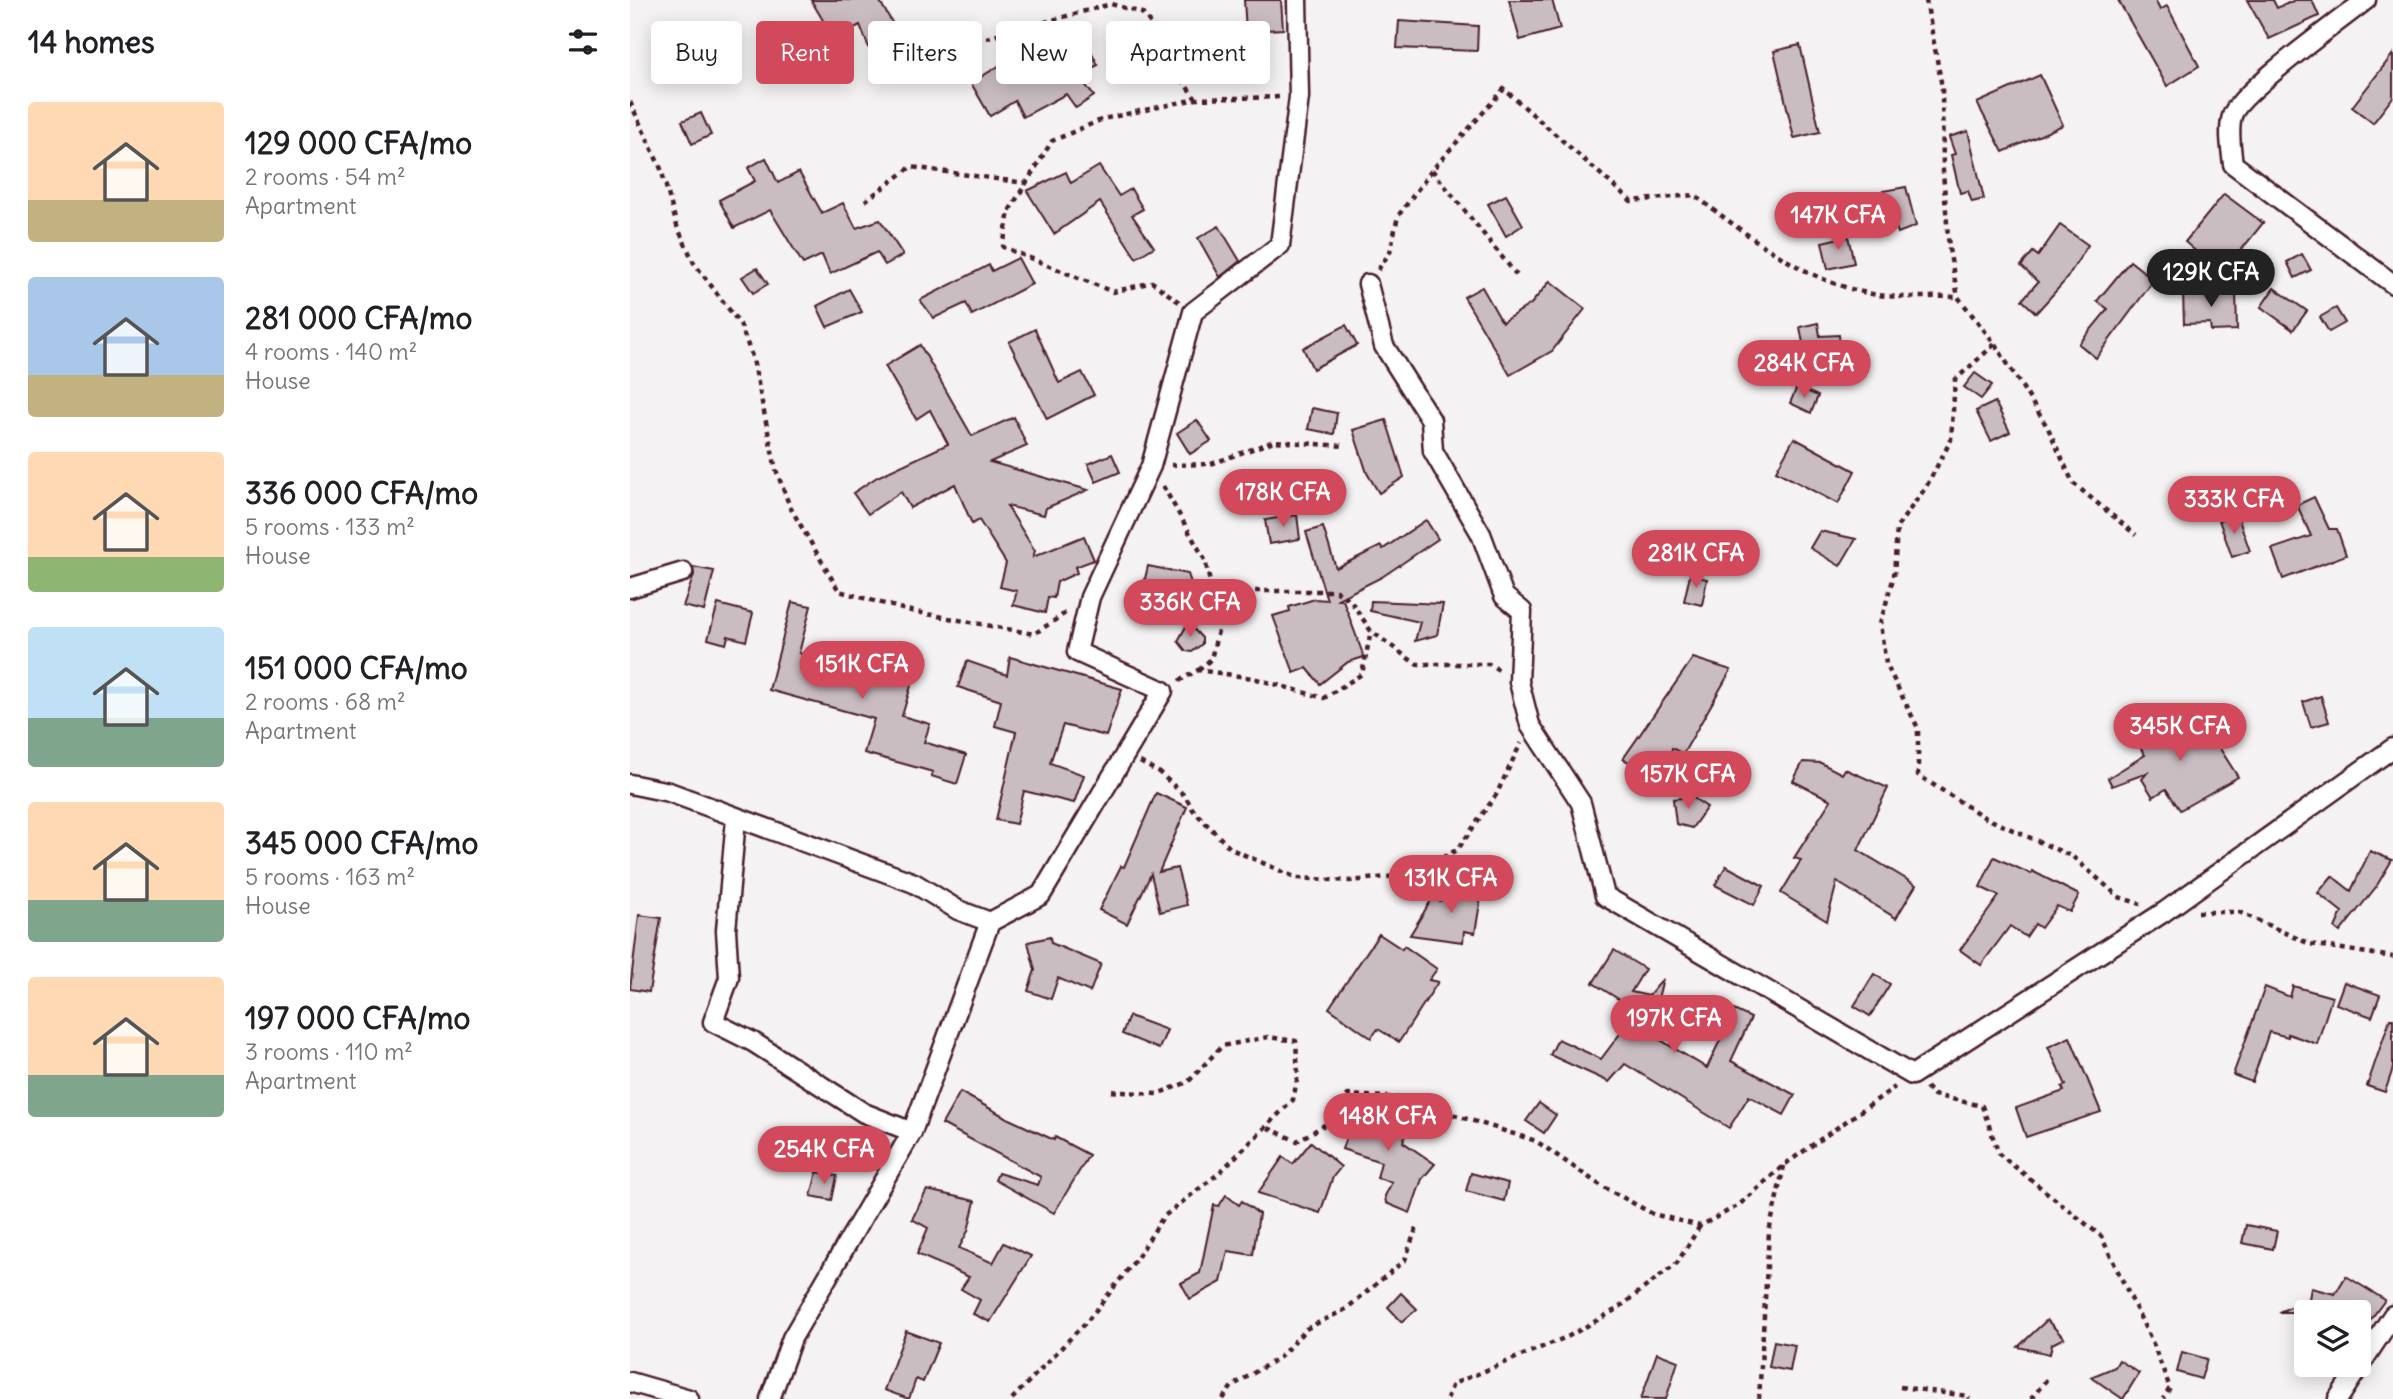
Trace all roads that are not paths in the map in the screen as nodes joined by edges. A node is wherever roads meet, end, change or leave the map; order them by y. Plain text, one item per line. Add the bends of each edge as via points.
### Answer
1 (1297, 0) edge
2 (2366, 0) edge
3 (1368, 284) road end
4 (2393, 284) edge
5 (683, 572) dead end
6 (630, 588) edge
7 (2393, 748) edge
8 (630, 784) edge
9 (736, 819) junction
10 (990, 922) junction
11 (912, 1132) junction
12 (2393, 1315) edge
13 (630, 1382) edge
14 (689, 1399) edge
15 (770, 1399) edge
16 (2338, 1399) edge

1 - 10 street via 1299,97 1280,245 1193,312 1151,466 1090,597 1077,652 1163,691 1041,895
2 - 4 street via 2260,84 2232,113 2233,164
3 - 7 street via 1384,346 1431,420 1433,451 1481,534 1504,596 1522,611 1519,682 1530,725 1581,803 1605,896 1912,1075 2164,912
5 - 6 street
8 - 9 street via 669,792
9 - 10 street via 914,883 958,910
9 - 11 street via 726,930 729,978 713,1021 864,1113
10 - 11 street
11 - 15 street via 792,1338
12 - 16 street
13 - 14 street

